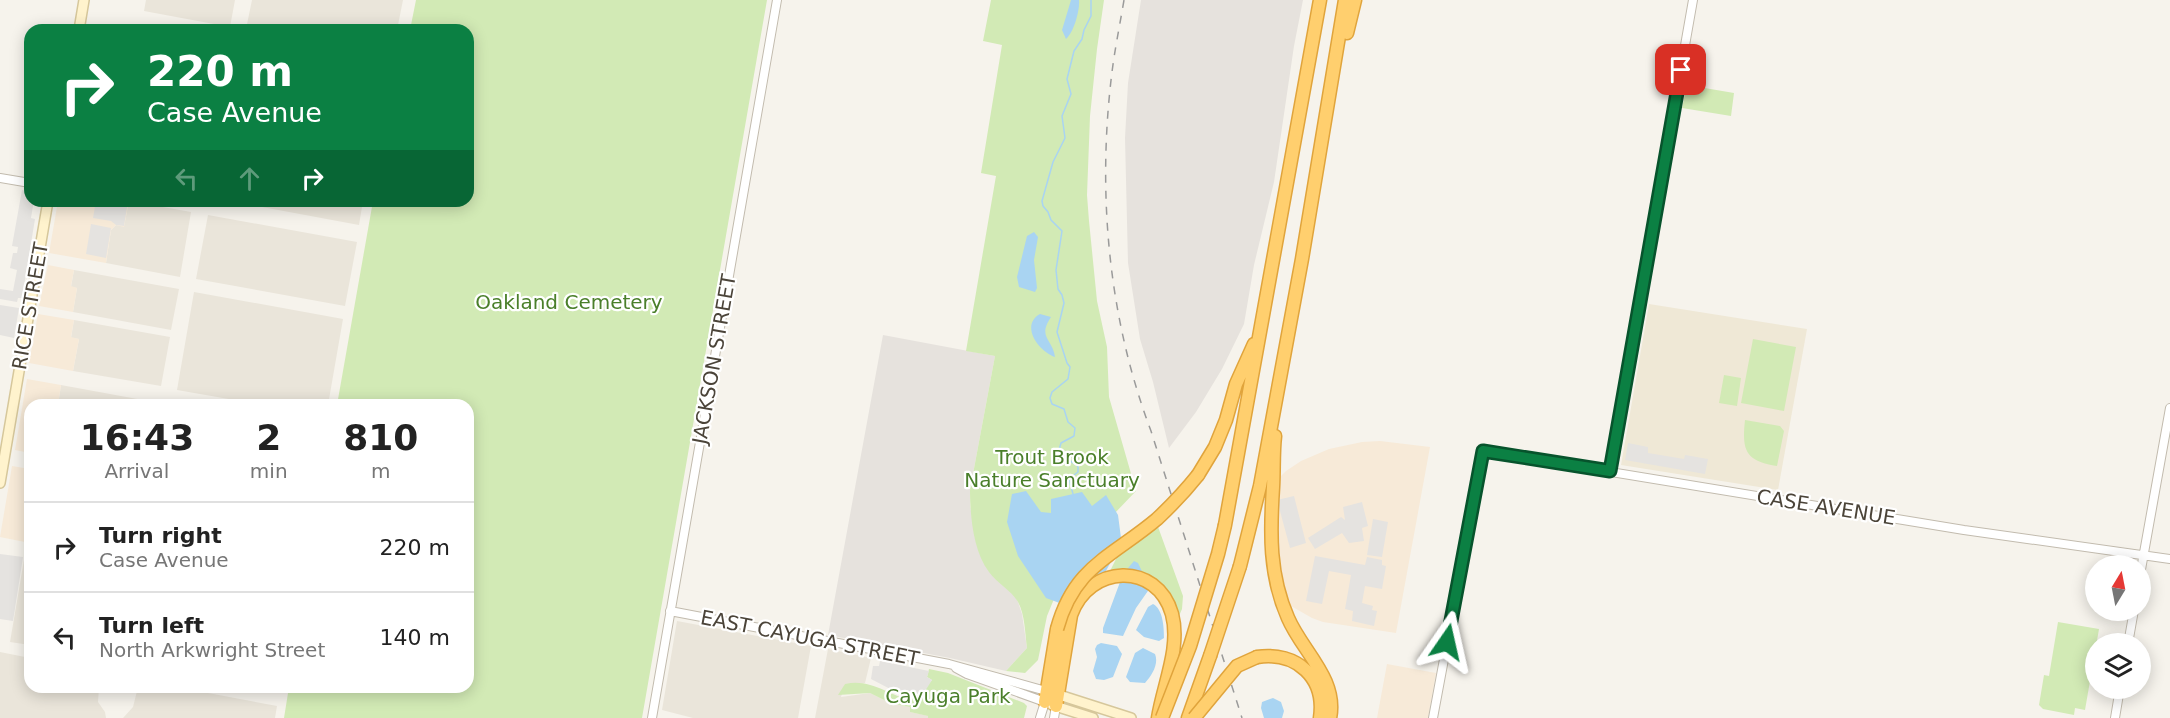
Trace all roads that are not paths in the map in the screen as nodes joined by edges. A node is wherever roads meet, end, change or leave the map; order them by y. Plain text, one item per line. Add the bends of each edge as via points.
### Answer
1 (84, 0) edge
2 (777, 0) edge
3 (1312, 0) edge
4 (1320, 0) edge
5 (1345, 0) edge
6 (1355, 0) edge
7 (1693, 0) edge
8 (80, 24) edge
9 (1310, 59) junction
10 (1328, 103) junction
11 (0, 178) edge
12 (24, 182) edge
13 (47, 207) edge
14 (1261, 327) junction
15 (1279, 381) junction
16 (2170, 408) edge
17 (1610, 471) junction
18 (0, 483) edge
19 (2144, 555) joint
20 (2151, 556) edge
21 (2170, 559) edge
22 (670, 611) junction
23 (1063, 630) junction
24 (2118, 699) edge
25 (1052, 702) edge
26 (652, 718) edge
27 (1040, 718) edge
28 (1093, 718) edge
29 (1131, 718) edge
30 (1160, 718) edge
31 (1188, 718) edge
32 (1194, 718) edge
33 (1320, 718) edge
34 (1330, 718) edge
35 (1433, 718) edge
36 (2115, 718) edge

1 - 8 main road
2 - 22 street, JACKSON STREET
3 - 9 highway
4 - 9 highway
5 - 10 highway
6 - 10 highway
7 - 17 street
9 - 14 highway
10 - 15 highway
11 - 12 street
13 - 18 main road, RICE STREET
14 - 23 highway, bridge via 1215,447 1198,474 1156,519 1088,571 1065,603
14 - 30 highway, bridge via 1218,554 1190,646
15 - 31 highway, bridge via 1260,486 1240,566
15 - 34 highway via 1270,528 1272,562 1288,619 1327,685
16 - 19 street
17 - 19 street, CASE AVENUE via 1964,530
17 - 35 street, CASE AVENUE via 1483,451
20 - 21 street, CASE AVENUE
22 - 25 street, EAST CAYUGA STREET via 950,664
22 - 26 street, JACKSON STREET
23 - 25 highway
23 - 30 highway via 1079,598 1104,578 1141,579 1161,593 1173,617 1174,641
24 - 36 street
25 - 27 street
25 - 28 main road, EAST CAYUGA STREET
25 - 29 main road, EAST CAYUGA STREET
32 - 33 highway, bridge via 1238,666 1257,657 1276,656 1304,668 1315,681 1321,700

